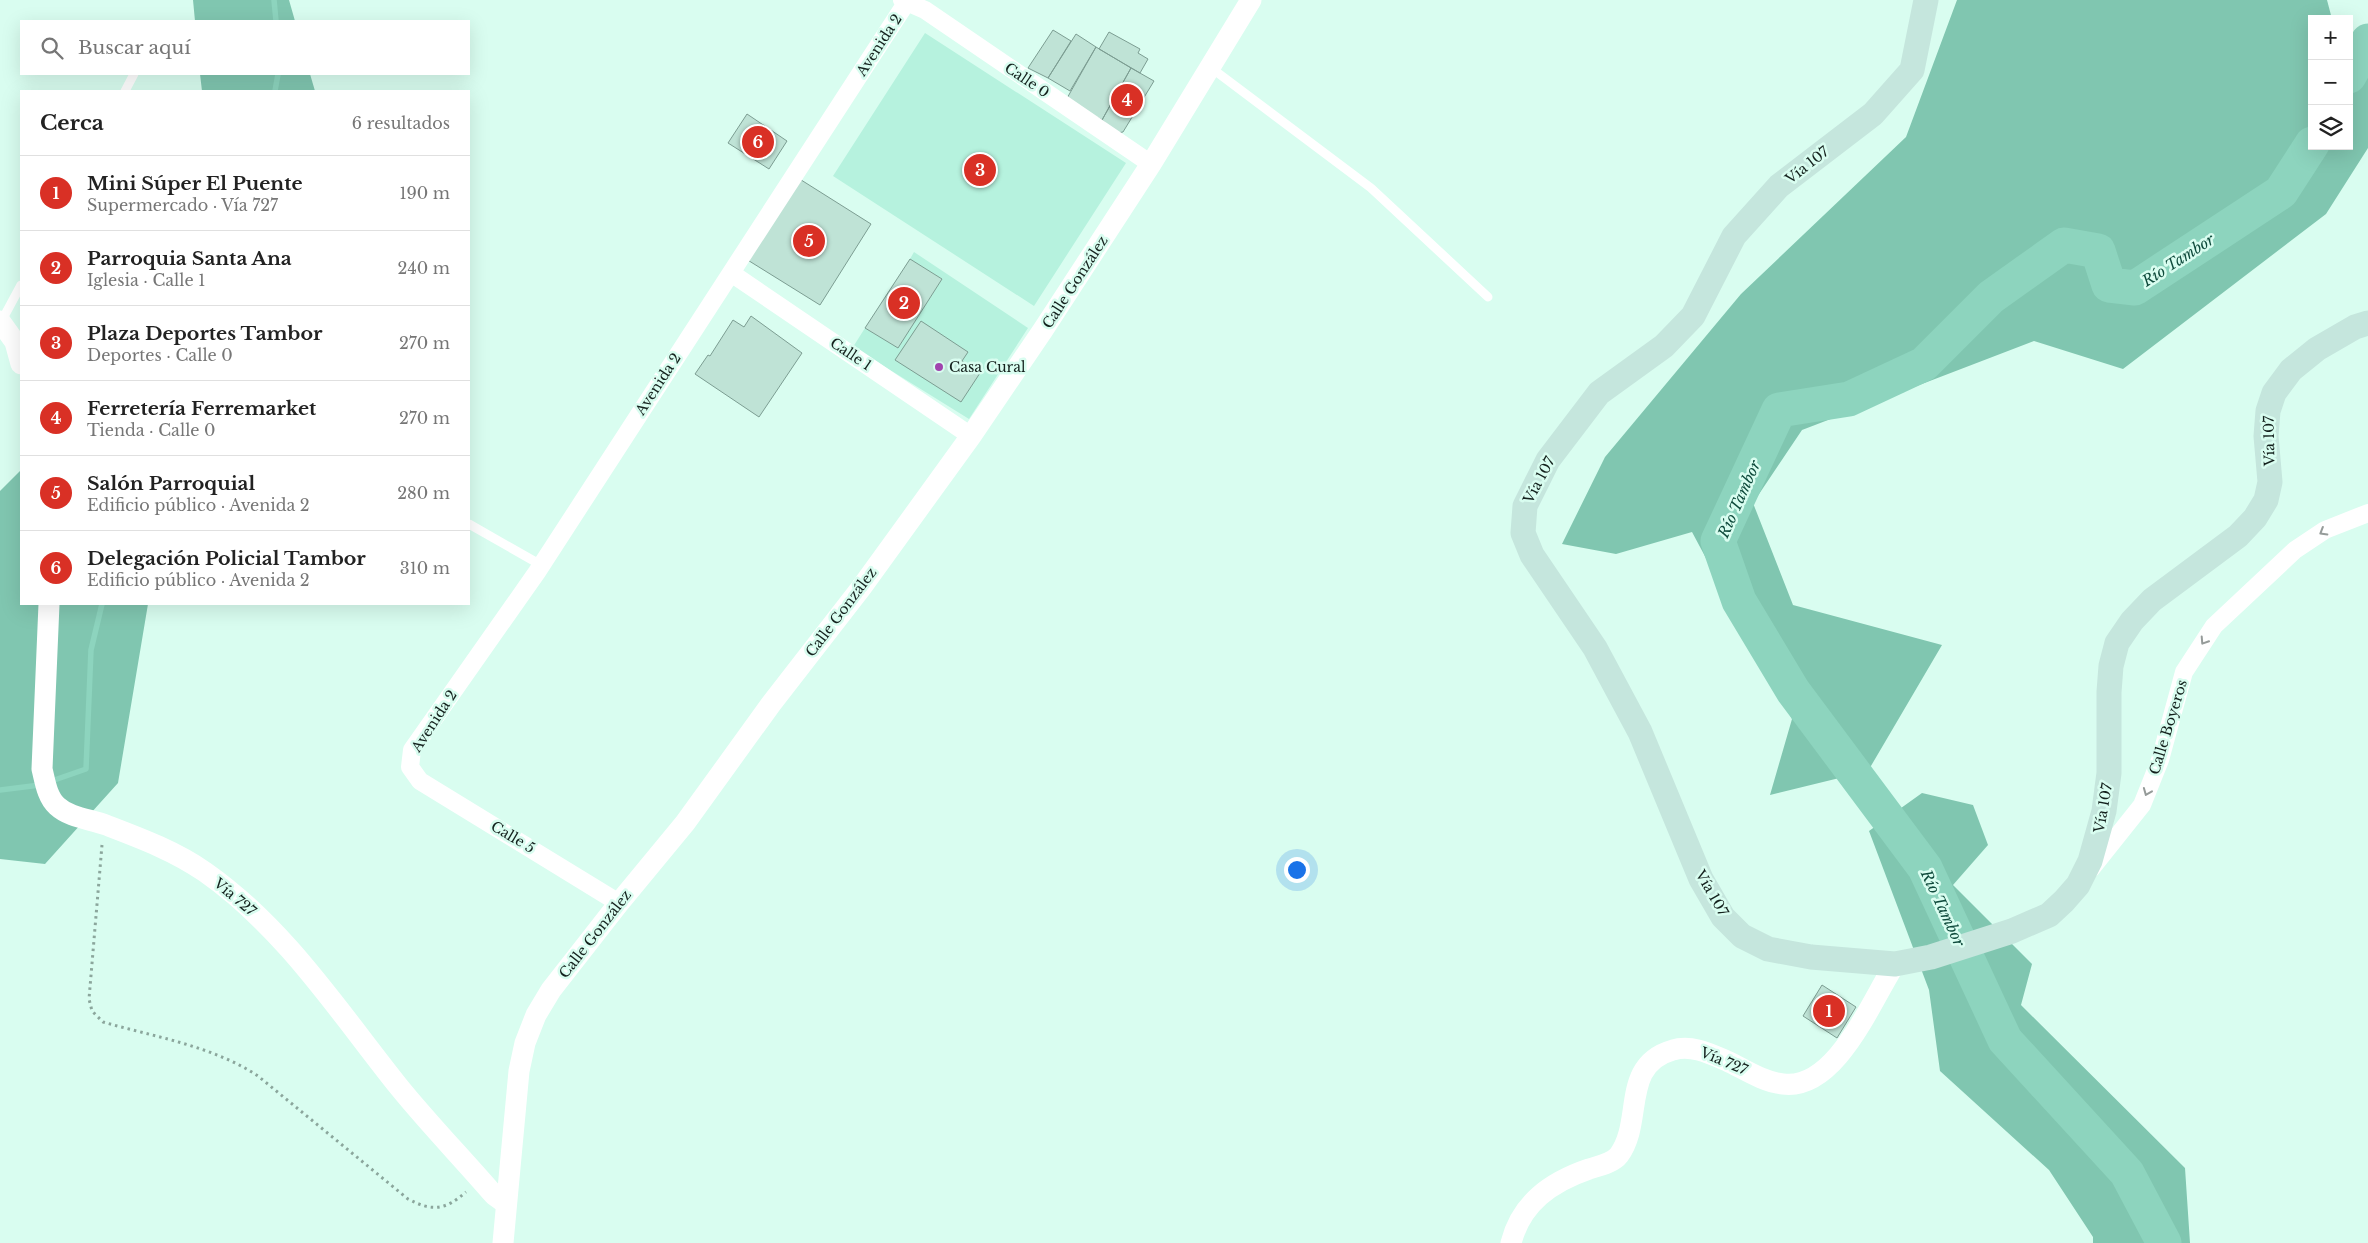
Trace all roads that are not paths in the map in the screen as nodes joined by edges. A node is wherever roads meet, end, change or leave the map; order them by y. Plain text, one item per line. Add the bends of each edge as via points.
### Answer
1 (1251, 0) edge
2 (1926, 0) edge
3 (906, 1) edge
4 (1210, 66) junction
5 (133, 75) edge
6 (126, 90) edge
7 (1151, 164) junction
8 (731, 273) junction
9 (20, 287) edge
10 (1488, 297) dead end
11 (1, 322) edge
12 (2368, 323) edge
13 (20, 360) edge
14 (971, 436) junction
15 (2368, 513) edge
16 (470, 525) edge
17 (541, 565) junction
18 (49, 605) edge
19 (410, 767) joint
20 (2078, 885) junction
21 (620, 903) junction
22 (1895, 964) junction
23 (505, 1203) junction
24 (503, 1243) edge
25 (1511, 1243) edge

1 - 4 street, Calle González
2 - 22 main road, Vía 107 via 1912,70 1873,114 1779,186 1734,236 1693,316 1664,346 1599,393 1548,460 1525,506 1523,533 1532,556 1595,648 1640,732 1701,879 1723,917 1742,936 1768,949 1811,957
3 - 7 street, Calle 0 via 925,10
3 - 8 street, Avenida 2
4 - 7 street, Calle González
4 - 10 lane via 1371,188
5 - 6 lane
7 - 14 street, Calle González
8 - 14 street, Calle 1
8 - 17 street, Avenida 2
9 - 11 lane
11 - 13 street via 16,342
12 - 20 main road, Vía 107 via 2317,349 2291,370 2274,393 2268,411 2266,436 2270,482 2266,500 2255,518 2238,536 2152,600 2117,643 2109,692 2109,773 2104,811 2097,842
14 - 21 street, Calle González via 686,823
15 -> 20 street, Calle Boyeros via 2325,530 2295,550 2214,626 2184,672 2160,760 2142,805
16 - 17 lane
17 - 19 street, Avenida 2 via 412,750
18 - 23 street, Vía 727 via 42,768 47,791 56,806 72,816 104,824 163,848 204,872 256,914 299,959 400,1088 494,1195
19 - 21 street, Calle 5 via 420,781
20 - 22 main road, Vía 107 via 2049,915 2012,931
21 - 23 street, Calle González via 551,990 536,1015 519,1071
22 - 25 street, Vía 727 via 1841,1055 1825,1071 1805,1082 1781,1084 1696,1049 1673,1050 1651,1062 1636,1087 1629,1134 1619,1154 1607,1163 1551,1186 1530,1203 1515,1226
23 - 24 street, Calle González

